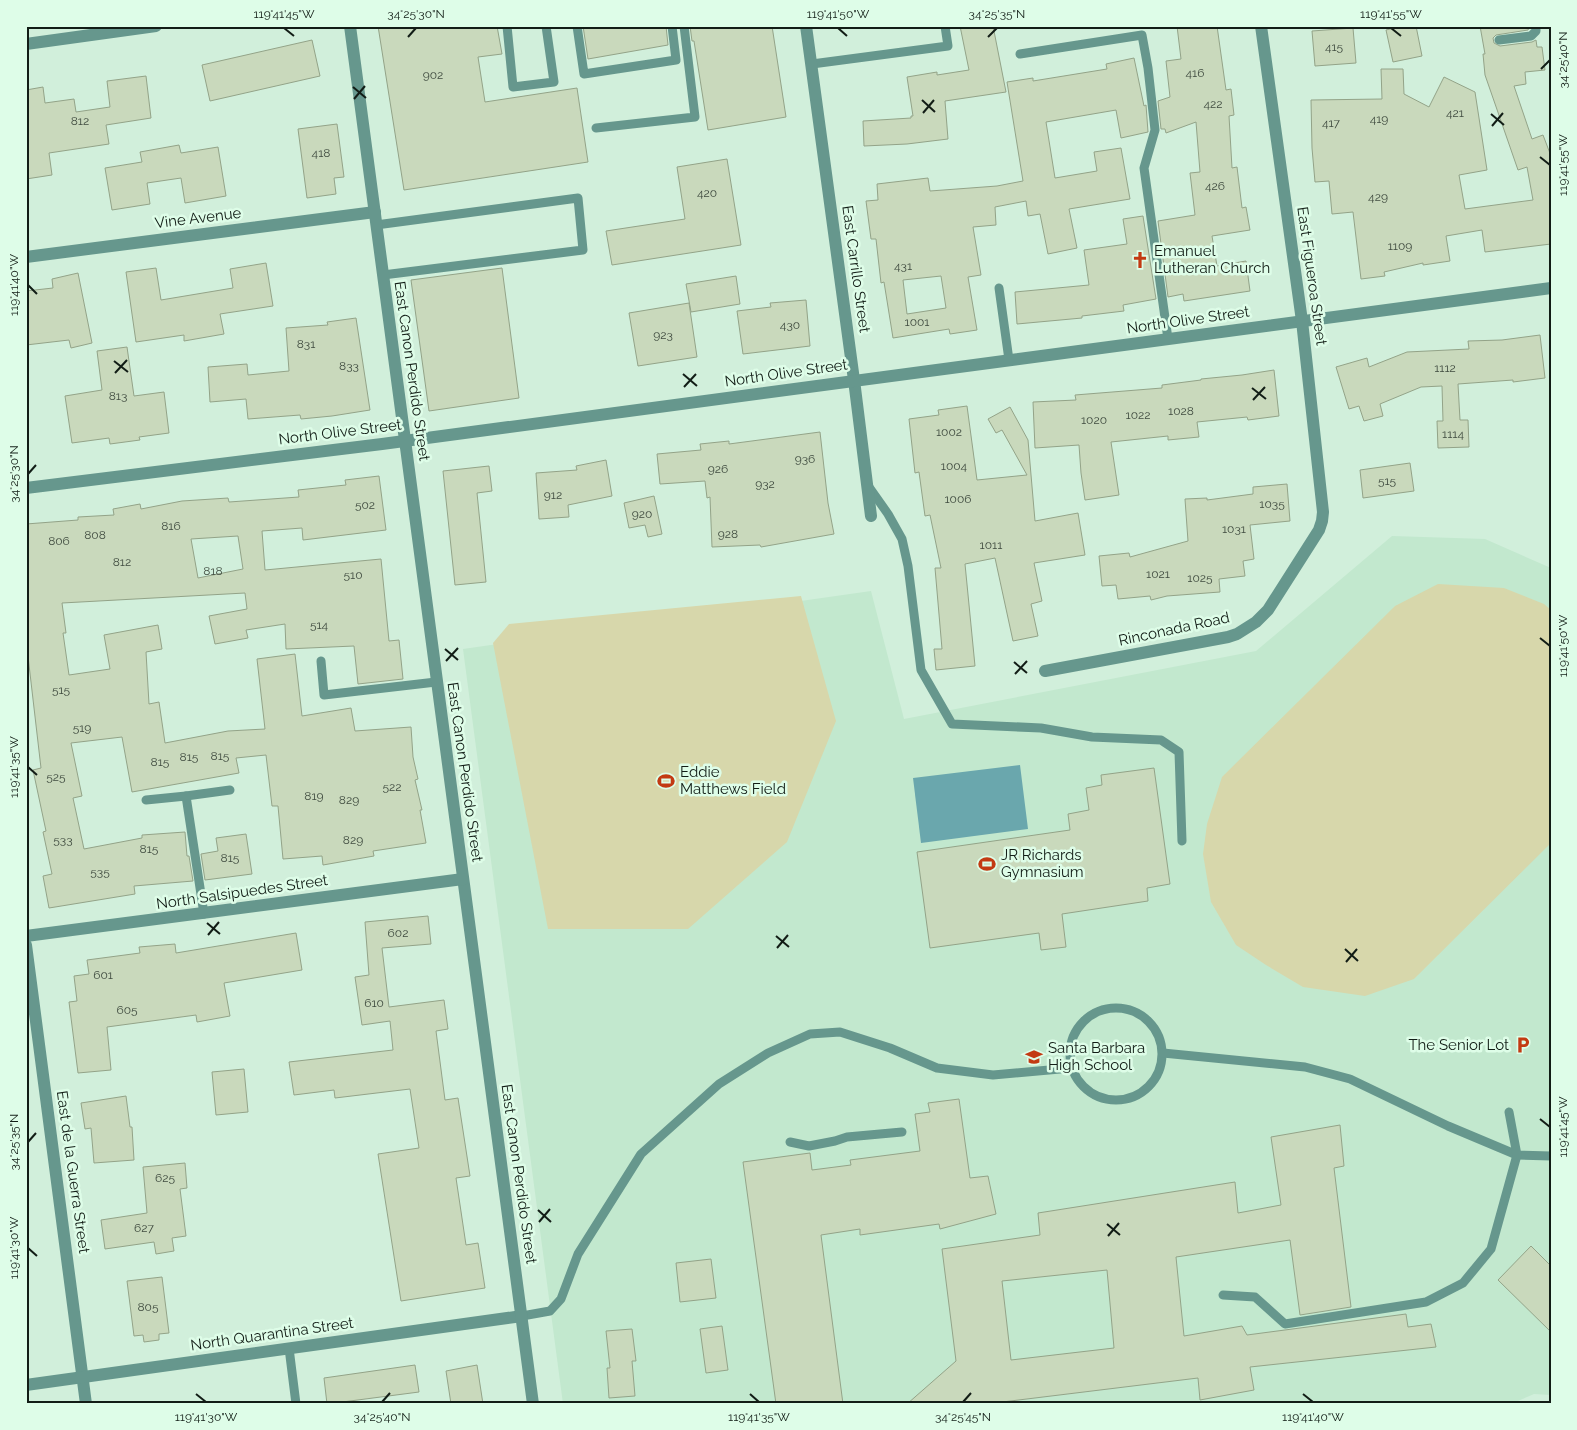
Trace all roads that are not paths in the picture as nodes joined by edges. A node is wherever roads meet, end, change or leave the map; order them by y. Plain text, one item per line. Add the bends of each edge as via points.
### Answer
1 (156, 26) edge
2 (350, 26) edge
3 (507, 26) edge
4 (546, 26) edge
5 (577, 26) edge
6 (672, 26) edge
7 (684, 26) edge
8 (806, 26) edge
9 (945, 26) edge
10 (1261, 26) edge
11 (1536, 26) edge
12 (1499, 40) dead end
13 (26, 44) edge
14 (1020, 54) dead end
15 (812, 64) junction
16 (596, 128) dead end
17 (374, 212) junction
18 (376, 225) junction
19 (26, 257) edge
20 (383, 274) junction
21 (999, 288) dead end
22 (1551, 288) edge
23 (1302, 321) junction
24 (1168, 339) junction
25 (1009, 360) junction
26 (854, 380) junction
27 (405, 440) junction
28 (867, 485) junction
29 (26, 488) edge
30 (871, 516) dead end
31 (1319, 530) joint
32 (321, 660) dead end
33 (1045, 671) dead end
34 (436, 682) junction
35 (230, 790) dead end
36 (186, 796) junction
37 (146, 800) dead end
38 (1182, 841) dead end
39 (463, 879) junction
40 (204, 914) junction
41 (26, 936) edge
42 (26, 945) edge
43 (1163, 1053) junction
44 (1072, 1068) junction
45 (1509, 1112) dead end
46 (902, 1132) dead end
47 (790, 1142) dead end
48 (1516, 1155) junction
49 (1551, 1156) edge
50 (1223, 1295) dead end
51 (522, 1316) junction
52 (289, 1348) junction
53 (84, 1377) junction
54 (26, 1385) edge
55 (86, 1404) edge
56 (296, 1404) edge
57 (533, 1404) edge

1 - 13 street
2 - 17 street, East Canon Perdido Street
3 - 4 lane via 514,88 554,82
5 - 6 lane via 584,74 676,60
7 - 16 lane via 695,117
8 - 15 street, East Carrillo Street
9 - 15 lane via 948,46
10 - 23 street, East Figueroa Street
11 - 12 lane via 1531,36
14 - 24 lane via 1142,35 1155,130 1144,168
15 - 26 street, East Carrillo Street
17 - 18 street, East Canon Perdido Street
17 - 19 street, Vine Avenue
18 - 20 street, East Canon Perdido Street
18 - 20 lane via 578,198 583,250
20 - 27 street, East Canon Perdido Street
21 - 25 lane
22 - 23 street, North Olive Street
23 - 24 street, North Olive Street
23 - 31 street, East Figueroa Street via 1323,512
24 - 25 street, North Olive Street
25 - 26 street, North Olive Street
26 - 27 street, North Olive Street
26 - 28 street, East Carrillo Street
27 - 29 street, North Olive Street
27 - 34 street, East Canon Perdido Street
28 - 30 street, East Carrillo Street
28 - 38 lane via 902,539 921,670 952,724 1041,728 1092,737 1161,740 1178,752
31 - 33 street, Rinconada Road via 1268,610 1237,634
32 - 34 lane via 324,696
34 - 39 street, East Canon Perdido Street
35 - 36 lane
36 - 37 lane
36 - 40 lane
39 - 40 street, North Salsipuedes Street
39 - 51 street, East Canon Perdido Street
40 - 41 street, North Salsipuedes Street
42 - 53 street, East de la Guerra Street
43 - 44 lane via 1154,1081 1131,1098 1102,1098 1089,1092 1078,1081
43 - 44 lane via 1160,1037 1152,1023 1140,1013 1124,1007 1108,1007 1080,1023 1072,1037 1069,1052
43 - 48 lane via 1305,1067 1350,1079
44 - 51 lane via 993,1075 937,1068 840,1032 810,1034 768,1053 720,1084 641,1154 578,1254 561,1299 550,1311
45 - 48 lane
46 - 47 lane via 848,1136 835,1142 809,1146
48 - 49 lane
48 - 50 lane via 1492,1250 1463,1283 1426,1302 1285,1324 1255,1297
51 - 52 street, North Quarantina Street
51 - 57 street, East Canon Perdido Street
52 - 53 street, North Quarantina Street
52 - 56 lane
53 - 54 street, North Quarantina Street
53 - 55 street, East de la Guerra Street

